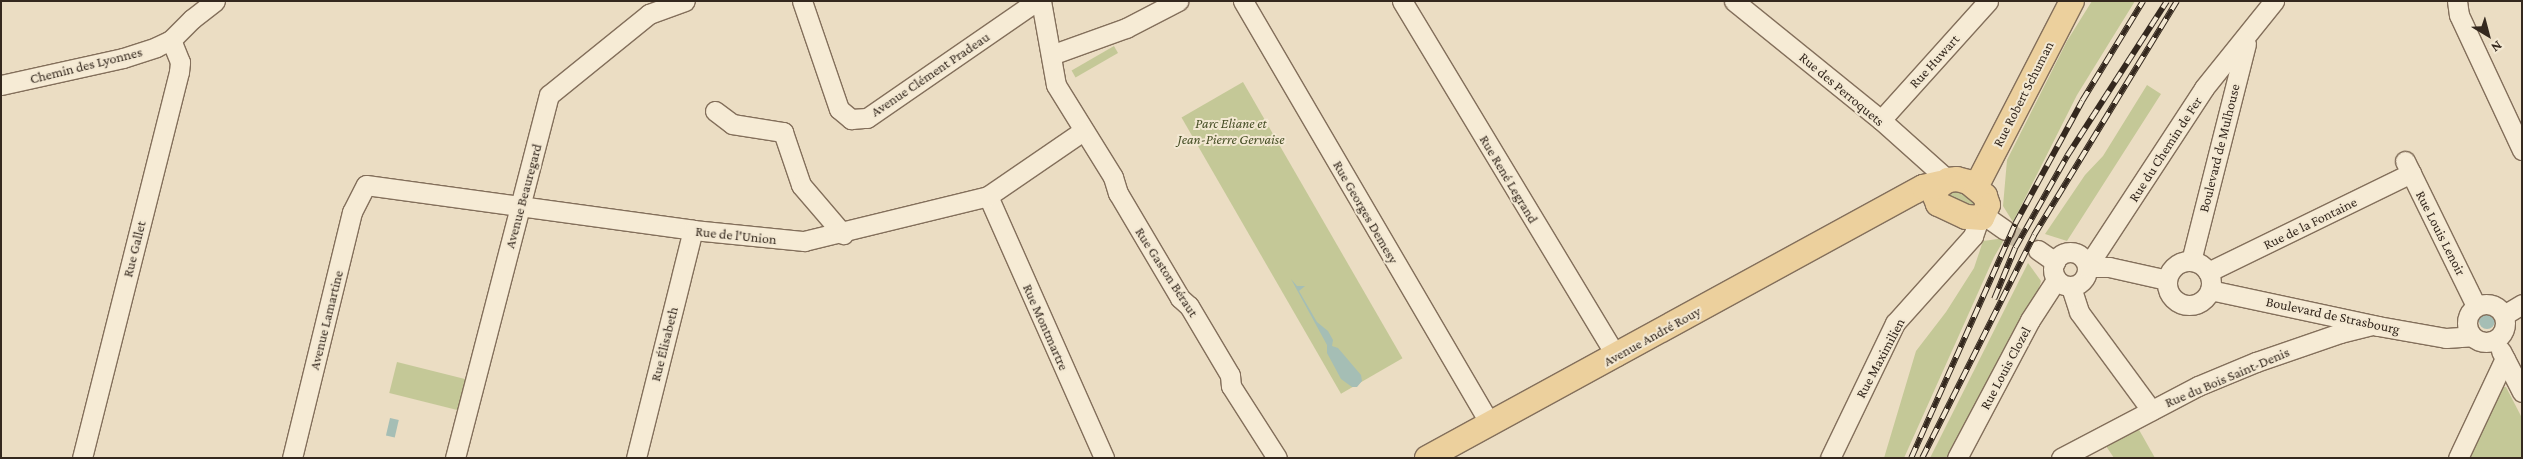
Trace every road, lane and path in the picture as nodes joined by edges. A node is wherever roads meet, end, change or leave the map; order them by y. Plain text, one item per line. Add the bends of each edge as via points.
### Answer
1 (685, 1) edge
2 (802, 1) edge
3 (1178, 1) edge
4 (1243, 1) edge
5 (1402, 1) edge
6 (1734, 1) edge
7 (1988, 1) edge
8 (2072, 1) edge
9 (2274, 1) edge
10 (2457, 1) edge
11 (213, 2) edge
12 (1041, 2) edge
13 (2249, 35) junction
14 (171, 40) junction
15 (1051, 56) junction
16 (1, 85) edge
17 (715, 110) dead end
18 (1881, 120) junction
19 (1083, 131) junction
20 (2522, 150) edge
21 (2408, 167) joint
22 (1945, 182) junction
23 (366, 185) joint
24 (1976, 187) junction
25 (988, 196) junction
26 (520, 204) junction
27 (1941, 208) junction
28 (1877, 214) junction
29 (1982, 218) junction
30 (693, 230) junction
31 (2005, 230) tunnel mouth
32 (843, 234) junction
33 (2038, 250) tunnel mouth
34 (2191, 261) junction
35 (2055, 262) junction
36 (2087, 267) junction
37 (2167, 280) junction
38 (2209, 281) junction
39 (2064, 284) junction
40 (2522, 304) edge
41 (2476, 306) junction
42 (2504, 315) junction
43 (2372, 325) junction
44 (2476, 336) junction
45 (1616, 356) junction
46 (2505, 358) junction
47 (2495, 376) junction
48 (2522, 392) edge
49 (2151, 410) junction
50 (1490, 423) junction
51 (82, 458) edge
52 (292, 458) edge
53 (455, 458) edge
54 (636, 458) edge
55 (1104, 458) edge
56 (1277, 458) edge
57 (1427, 458) edge
58 (1830, 458) edge
59 (1957, 458) edge
60 (2061, 458) edge
61 (2458, 458) edge

1 - 26 street, Avenue Beauregard via 648,14 549,95
2 - 12 street, Avenue Clément Pradeau via 840,109 851,120 867,118 1031,5
3 - 15 street via 1126,28
4 - 50 street, Rue Georges Demesy
5 - 45 street, Rue René Legrand
6 - 18 street, Rue des Perroquets
7 - 18 street, Rue Huwart
8 - 24 main road, Rue Robert Schuman
9 - 13 street
10 - 20 street via 2459,15
11 - 14 street, Chemin des Lyonnes
12 - 15 street
13 - 34 street, Boulevard de Mulhouse
13 - 36 street, Rue du Chemin de Fer via 2204,88
14 - 16 street, Chemin des Lyonnes via 123,58
14 - 51 street, Rue Gallet via 180,62 179,72
15 - 19 street, Rue Gaston Béraut via 1056,85
17 - 32 street via 732,124 783,132 802,185
18 - 22 street, Rue des Perroquets
19 - 25 street, Rue de l'Union
19 - 56 street, Rue Gaston Béraut via 1113,177 1118,193 1180,298 1189,306 1230,375 1231,386
21 - 38 street, Rue de la Fontaine
21 - 41 street, Rue Louis Lenoir
22 - 24 main road via 1963,180
22 - 27 main road via 1935,196
22 - 28 main road, Avenue André Rouy via 1923,187
23 - 26 street, Rue de l'Union
23 - 52 street, Avenue Lamartine via 352,212
24 - 29 main road via 1987,201
25 - 32 street, Rue de l'Union
25 - 55 street, Rue Montmartre
26 - 30 street, Rue de l'Union
26 - 53 street, Avenue Beauregard
27 - 28 main road, Avenue André Rouy
27 - 29 main road
28 - 45 main road, Avenue André Rouy
29 - 31 street
29 - 58 street, Rue Maximilien via 1973,236 1895,323
30 - 32 street, Rue de l'Union via 804,242
30 - 54 street, Rue Élisabeth
33 - 35 street
34 - 37 street via 2173,268
34 - 38 street via 2204,267
35 - 36 street via 2061,255 2072,252 2082,258
35 - 39 street via 2053,273
36 - 37 street via 2109,266
36 - 39 street via 2083,280
37 - 38 street via 2170,294 2180,303 2201,302
38 - 43 street, Boulevard de Strasbourg
39 - 49 street via 2079,312
39 - 59 street, Rue Louis Clozel via 2030,320
40 - 42 street
41 - 42 street via 2495,306
41 - 44 street via 2468,315
42 - 44 street via 2506,326
43 - 44 street, Boulevard de Strasbourg via 2446,338
43 - 49 street, Rue du Bois Saint-Denis via 2256,362
44 - 46 street
44 - 47 street via 2498,357
45 - 50 main road, Avenue André Rouy
46 - 47 street
46 - 48 street
47 - 61 street
49 - 60 street, Rue du Bois Saint-Denis
50 - 57 main road, Avenue André Rouy

